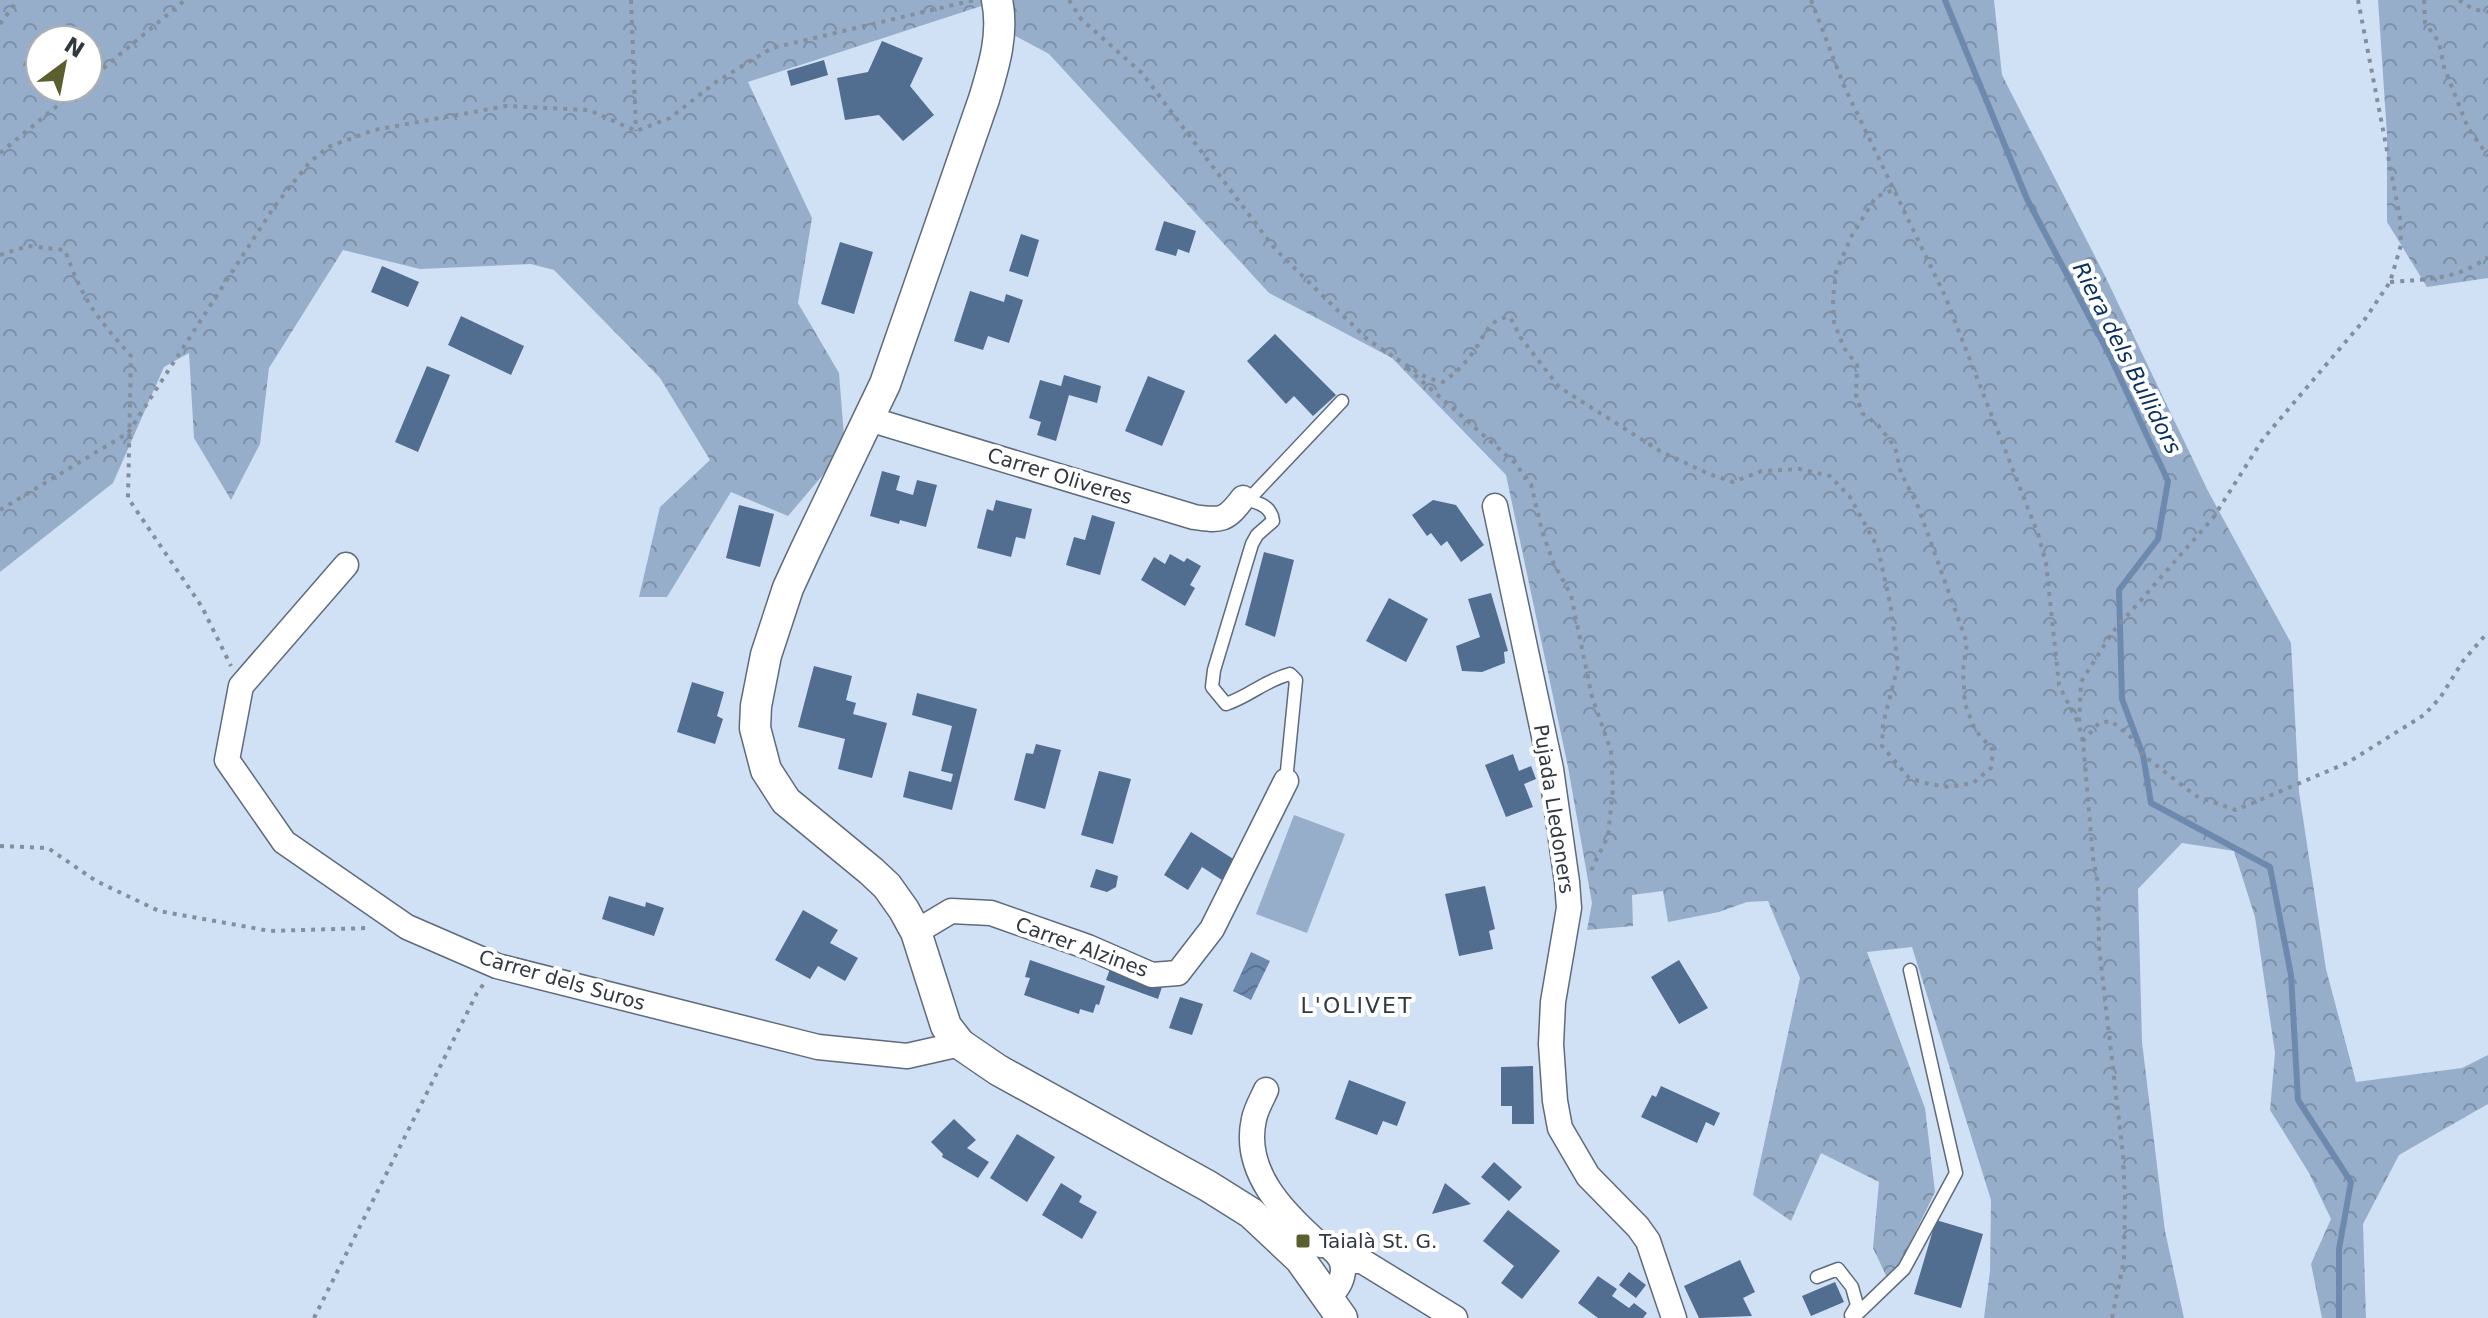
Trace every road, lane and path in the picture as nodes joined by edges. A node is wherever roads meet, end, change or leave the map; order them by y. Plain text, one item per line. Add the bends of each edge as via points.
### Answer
1 (18, 0) edge
2 (185, 0) edge
3 (631, 0) edge
4 (974, 0) edge
5 (997, 0) edge
6 (1069, 0) edge
7 (1811, 0) edge
8 (2358, 0) edge
9 (2424, 0) edge
10 (2459, 0) edge
11 (2488, 12) edge
12 (0, 24) edge
13 (104, 68) edge
14 (60, 104) edge
15 (636, 131) junction
16 (0, 153) edge
17 (2488, 156) edge
18 (1895, 189) junction
19 (0, 255) edge
20 (2488, 257) edge
21 (2390, 282) junction
22 (1397, 359) junction
23 (1342, 401) dead end
24 (869, 419) junction
25 (128, 433) junction
26 (1243, 498) junction
27 (1495, 506) dead end
28 (0, 510) edge
29 (346, 565) dead end
30 (2488, 632) edge
31 (241, 686) junction
32 (2079, 726) junction
33 (2083, 741) junction
34 (1286, 781) joint
35 (0, 846) edge
36 (1569, 908) junction
37 (407, 927) junction
38 (916, 932) junction
39 (497, 966) junction
40 (1910, 970) dead end
41 (960, 1044) junction
42 (1266, 1090) dead end
43 (1310, 1252) junction
44 (1342, 1260) junction
45 (1817, 1277) dead end
46 (1335, 1308) edge
47 (314, 1318) edge
48 (1455, 1318) edge
49 (1674, 1318) edge
50 (1851, 1318) edge
51 (2112, 1318) edge

1 - 12 path
2 - 13 path
3 - 15 path
4 - 15 path via 772,48 670,118
5 - 24 street via 999,35 984,99
6 - 22 path via 1081,19 1142,73 1275,249 1367,339
7 - 18 path via 1844,86
8 - 21 path via 2400,218 2401,245
9 - 17 path via 2425,23 2439,42 2468,128
10 - 11 path
14 - 16 path
15 - 25 path via 589,110 506,106 374,130 328,147 274,207
18 - 22 path via 1876,197 1852,235 1836,272 1834,322 1857,365 1856,395 1862,413 1895,447 1967,643 1965,704 1975,730 1993,750 1991,768 1973,783 1949,787 1909,778 1882,746 1898,666 1891,608 1878,548 1850,497 1830,476 1800,469 1762,471 1733,482 1660,451 1559,387 1510,317 1489,325 1473,353 1443,382
18 - 32 path via 1945,296 2038,534 2059,685
19 - 25 path via 28,246 65,250 92,310 131,356
20 - 21 path via 2446,277
21 - 32 path via 2263,439 2213,518 2112,633 2081,682
22 - 36 path via 1514,462 1531,484 1550,553 1571,595 1592,697 1611,751 1613,788 1608,836
23 - 26 lane via 1253,495
24 - 26 street, Carrer Oliveres via 1194,517 1223,519
24 - 38 street via 788,588 766,655 755,728 760,752 786,801 887,886
25 - 28 path
25 - 31 path via 128,498 202,607
26 - 34 lane via 1267,507 1273,521 1252,544 1212,687 1226,704 1248,697 1269,680 1290,674 1296,680
27 - 36 street, Pujada Lledoners via 1551,769
29 - 31 street
30 - 33 path via 2424,715 2347,763 2236,810 2196,796 2143,755 2111,721 2099,723
31 - 37 street, Carrer dels Suros via 227,760 284,842
32 - 33 path
33 - 51 path via 2123,1155 2124,1260
34 - 38 street, Carrer Alzines via 1212,929 1178,973 1152,975 991,913 951,911
35 - 37 path via 48,848 96,881 159,911 270,931
36 - 49 street, Pujada Lledoners via 1553,1002 1553,1080 1560,1128 1588,1176 1648,1241
37 - 39 street, Carrer dels Suros
38 - 41 street via 946,1026
39 - 41 street, Carrer dels Suros via 818,1047 907,1056
39 - 47 path via 477,993
40 - 50 lane via 1956,1173 1904,1269
41 - 43 street via 1235,1202
42 - 43 street via 1254,1118 1255,1164
43 - 44 street via 1333,1249
43 - 46 street
44 - 46 street
44 - 48 street via 1362,1261
45 - 50 lane via 1838,1269 1857,1305

